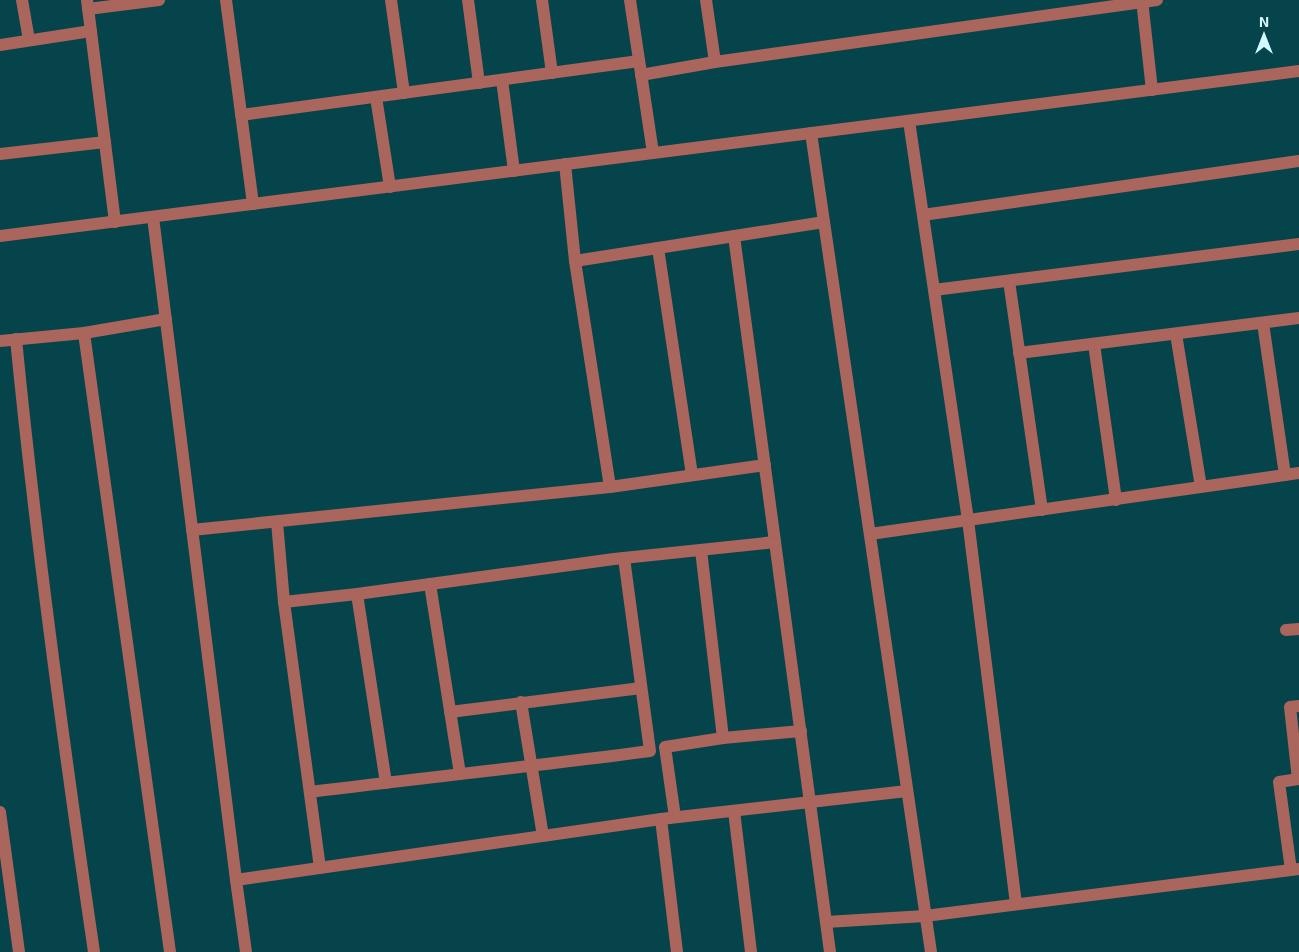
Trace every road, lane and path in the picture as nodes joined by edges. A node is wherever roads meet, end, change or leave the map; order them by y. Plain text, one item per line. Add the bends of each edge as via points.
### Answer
1 (22, 0) edge
2 (159, 0) edge
3 (226, 0) edge
4 (391, 0) edge
5 (468, 0) edge
6 (542, 0) edge
7 (630, 0) edge
8 (706, 0) edge
9 (1157, 0) edge
10 (1142, 1) edge
11 (87, 4) edge
12 (91, 31) junction
13 (29, 40) junction
14 (0, 44) edge
15 (639, 61) junction
16 (715, 62) junction
17 (1299, 71) edge
18 (552, 73) junction
19 (641, 75) junction
20 (502, 80) junction
21 (479, 83) junction
22 (1152, 90) junction
23 (404, 93) junction
24 (376, 97) junction
25 (241, 115) junction
26 (909, 120) junction
27 (811, 133) junction
28 (105, 142) junction
29 (653, 153) junction
30 (0, 154) edge
31 (1299, 161) edge
32 (566, 164) junction
33 (514, 171) junction
34 (390, 187) junction
35 (253, 204) junction
36 (923, 215) junction
37 (153, 217) junction
38 (115, 222) junction
39 (824, 222) junction
40 (0, 236) edge
41 (734, 236) junction
42 (1299, 244) edge
43 (658, 248) junction
44 (575, 261) junction
45 (1009, 281) junction
46 (934, 290) junction
47 (1299, 318) edge
48 (166, 319) junction
49 (1263, 323) junction
50 (84, 332) junction
51 (1176, 334) junction
52 (16, 339) junction
53 (0, 340) edge
54 (1094, 344) junction
55 (1019, 353) junction
56 (765, 464) junction
57 (1299, 473) edge
58 (692, 475) junction
59 (1285, 475) junction
60 (610, 487) junction
61 (1201, 487) junction
62 (1116, 500) junction
63 (1042, 510) junction
64 (968, 520) junction
65 (277, 522) junction
66 (192, 530) junction
67 (870, 534) junction
68 (775, 542) junction
69 (701, 550) junction
70 (624, 558) junction
71 (430, 584) junction
72 (357, 594) junction
73 (284, 602) junction
74 (641, 688) junction
75 (521, 702) junction
76 (1299, 706) edge
77 (450, 712) junction
78 (801, 731) junction
79 (724, 738) junction
80 (532, 767) junction
81 (460, 774) junction
82 (1299, 779) edge
83 (386, 783) junction
84 (907, 791) junction
85 (310, 792) junction
86 (810, 803) junction
87 (734, 811) junction
88 (0, 812) edge
89 (676, 817) junction
90 (661, 819) junction
91 (543, 836) junction
92 (320, 868) junction
93 (1295, 870) edge
94 (236, 880) junction
95 (1016, 904) junction
96 (925, 916) junction
97 (826, 922) junction
98 (19, 952) edge
99 (94, 952) edge
100 (170, 952) edge
101 (246, 952) edge
102 (677, 952) edge
103 (751, 952) edge
104 (830, 952) edge
105 (930, 952) edge

1 - 13 street
2 - 11 street
3 - 25 street
4 - 23 street
5 - 21 street
6 - 18 street
7 - 15 street
8 - 16 street
9 - 10 street
10 - 16 street
10 - 22 street
11 - 12 street
12 - 13 street
12 - 28 street
13 - 14 street
15 - 18 street
15 - 19 street
16 - 19 street
17 - 22 street
18 - 20 street
19 - 29 street
20 - 21 street
20 - 33 street
21 - 23 street
22 - 26 street
23 - 24 street
24 - 25 street
24 - 34 street
25 - 35 street
26 - 27 street
26 - 36 street
27 - 29 street
27 - 39 street
28 - 30 street
28 - 38 street
29 - 32 street
31 - 36 street
32 - 33 street
32 - 44 street
33 - 34 street
34 - 35 street
35 - 37 street
36 - 46 street
37 - 38 street
37 - 48 street
38 - 40 street
39 - 41 street
39 - 67 street
41 - 43 street
41 - 56 street
42 - 45 street
43 - 44 street
43 - 58 street
44 - 60 street
45 - 46 street
45 - 55 street
46 - 64 street
47 - 49 street
48 - 50 street
48 - 66 street
49 - 51 street
49 - 59 street
50 - 52 street
50 - 100 street
51 - 54 street
51 - 61 street
52 - 53 street
52 - 99 street via 23,420 64,746
54 - 55 street
54 - 62 street
55 - 63 street
56 - 58 street
56 - 68 street
57 - 59 street
58 - 60 street
59 - 61 street
60 - 65 street
61 - 62 street
62 - 63 street
63 - 64 street
64 - 67 street
64 - 95 street
65 - 66 street
65 - 73 street
66 - 94 street
67 - 84 street
68 - 69 street
68 - 78 street
69 - 70 street
69 - 79 street
70 - 71 street
70 - 74 street
71 - 72 street
71 - 77 street
72 - 73 street
72 - 83 street
73 - 85 street
74 - 75 street
74 - 80 street via 650,751
75 - 77 street
75 - 80 street
76 - 82 street via 1290,707
77 - 81 street
78 - 79 street
78 - 86 street
79 - 89 street via 665,747
80 - 81 street
80 - 91 street
81 - 83 street
82 - 93 street via 1279,782
83 - 85 street
84 - 86 street
84 - 96 street
85 - 92 street
86 - 87 street
86 - 97 street
87 - 89 street
87 - 103 street
88 - 98 street
89 - 90 street
90 - 91 street
90 - 102 street
91 - 92 street
92 - 94 street
93 - 95 street
94 - 101 street
95 - 96 street
96 - 97 street
96 - 105 street
97 - 104 street

